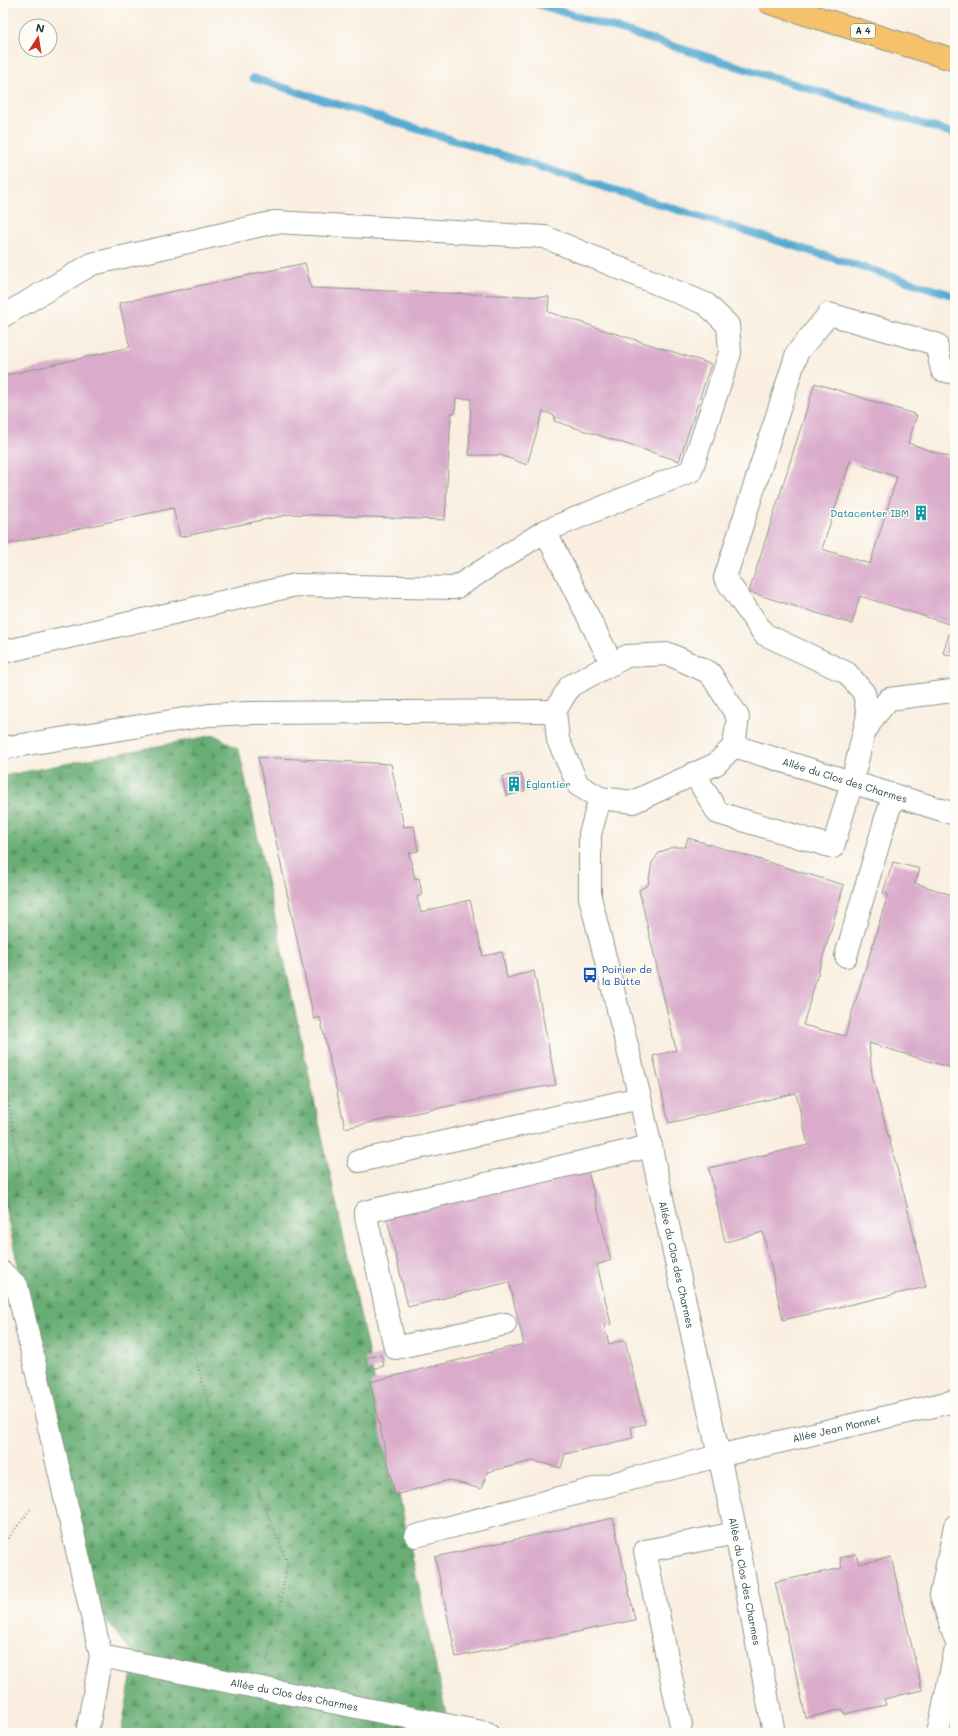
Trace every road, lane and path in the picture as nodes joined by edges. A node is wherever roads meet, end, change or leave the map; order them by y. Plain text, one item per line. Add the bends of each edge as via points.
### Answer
1 (770, 3) edge
2 (955, 60) edge
3 (3, 316) edge
4 (955, 373) edge
5 (545, 531) junction
6 (3, 652) edge
7 (612, 664) junction
8 (955, 692) edge
9 (555, 711) junction
10 (863, 737) junction
11 (734, 746) junction
12 (3, 748) edge
13 (694, 773) junction
14 (852, 782) junction
15 (894, 795) junction
16 (600, 798) junction
17 (955, 814) edge
18 (846, 956) dead end
19 (3, 1070) edge
20 (640, 1098) junction
21 (651, 1146) junction
22 (359, 1161) dead end
23 (3, 1273) edge
24 (505, 1324) dead end
25 (955, 1401) edge
26 (718, 1456) junction
27 (32, 1507) dead end
28 (955, 1526) edge
29 (736, 1533) junction
30 (416, 1536) dead end
31 (3, 1545) edge
32 (955, 1638) edge
33 (955, 1653) edge
34 (102, 1656) junction
35 (260, 1688) junction
36 (681, 1724) dead end
37 (87, 1733) edge
38 (487, 1733) edge
39 (774, 1733) edge
40 (938, 1733) edge

1 - 2 highway, A 4
3 - 5 street via 92,264 275,222 545,237 706,304 728,325 730,353 692,471
4 - 10 street via 942,370 936,344 829,314 797,352 725,578 764,634 847,674 864,694 868,715
5 - 6 street via 455,588 296,585
5 - 7 street
7 - 9 street via 570,686
7 - 11 street via 627,656 669,654 710,673 738,717
8 - 10 street via 889,699 873,718
9 - 12 street via 209,716
9 - 16 street via 558,740 578,785
10 - 14 street
11 - 13 street via 716,764
11 - 14 street, Allée du Clos des Charmes
13 - 14 street via 718,813 833,847
13 - 16 street via 633,802
14 - 15 street, Allée du Clos des Charmes
15 - 17 street, Allée du Clos des Charmes
15 - 18 street
16 - 20 street, Allée du Clos des Charmes via 590,834 590,897
19 - 35 path via 24,1197 166,1204 212,1275 189,1336 212,1416 258,1491 287,1562 278,1620
20 - 21 street, Allée du Clos des Charmes
20 - 22 street
21 - 24 street via 365,1212 395,1348
21 - 26 street, Allée du Clos des Charmes
23 - 34 street via 17,1286
25 - 26 street, Allée Jean Monnet
26 - 29 street, Allée du Clos des Charmes
26 - 30 street, Allée Jean Monnet
27 - 31 path
28 - 32 street via 941,1595
29 - 36 street via 645,1551
29 - 39 street, Allée du Clos des Charmes
33 - 40 street
34 - 35 street, Allée du Clos des Charmes
34 - 37 street
35 - 38 street, Allée du Clos des Charmes

